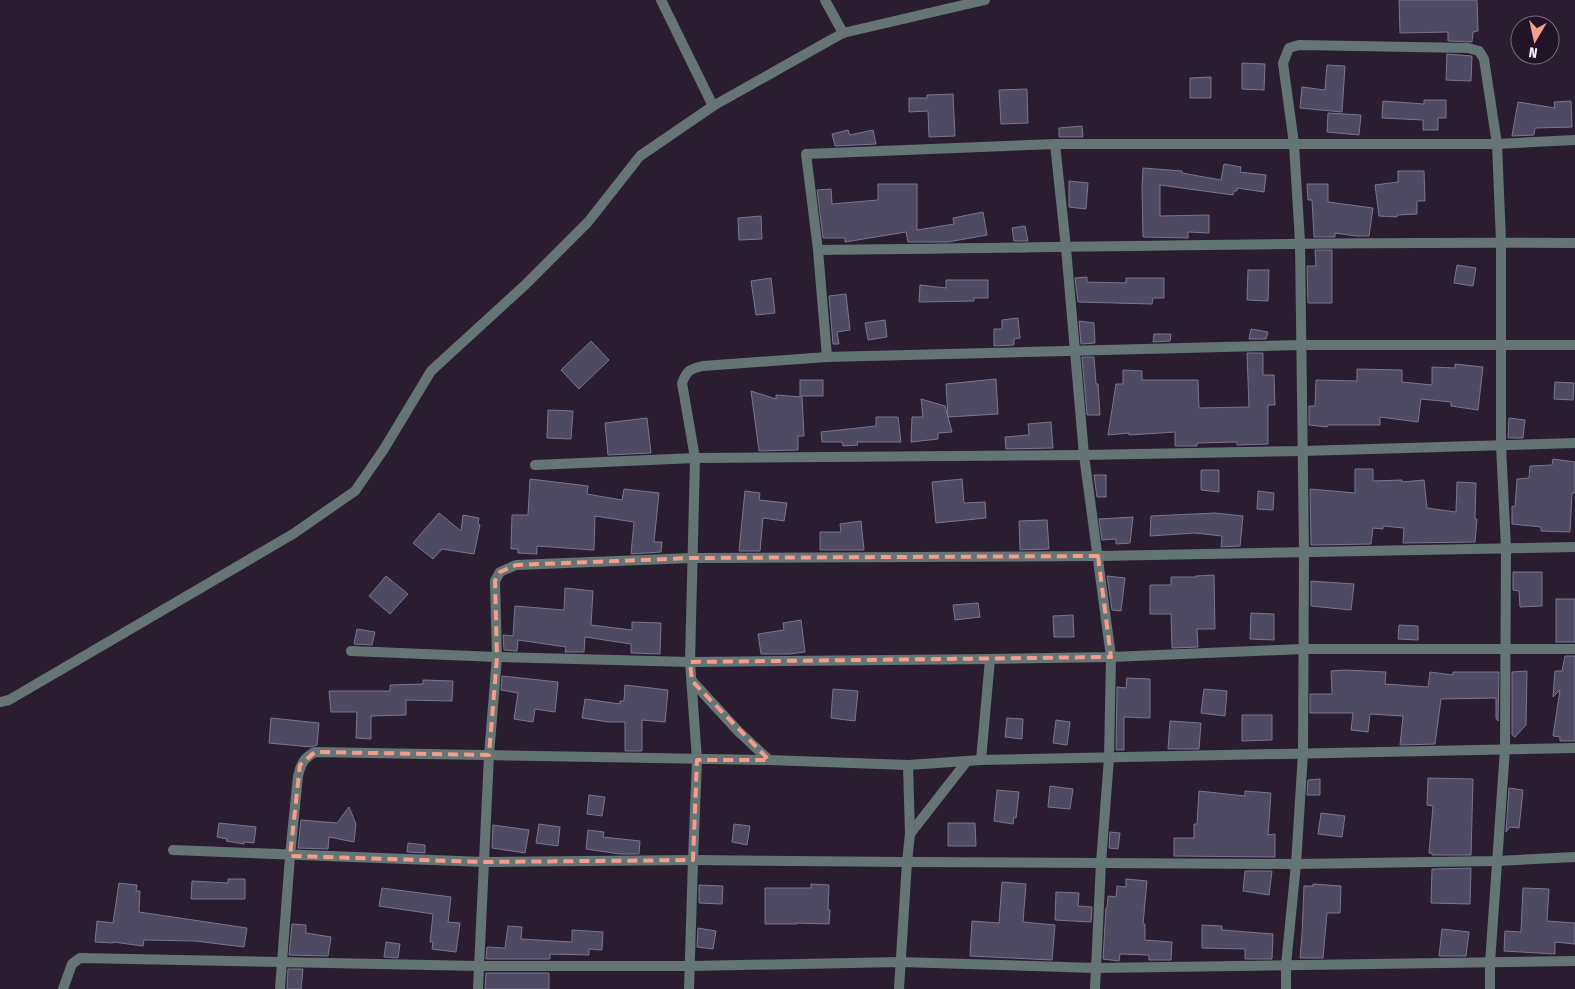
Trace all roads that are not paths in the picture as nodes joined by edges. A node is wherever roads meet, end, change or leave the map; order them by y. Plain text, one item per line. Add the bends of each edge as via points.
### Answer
1 (661, 0) edge
2 (825, 0) edge
3 (985, 0) edge
4 (843, 34) junction
5 (713, 106) junction
6 (1575, 140) edge
7 (1055, 144) junction
8 (1294, 144) junction
9 (1498, 144) junction
10 (1300, 242) junction
11 (1501, 242) junction
12 (1575, 243) edge
13 (1066, 248) junction
14 (818, 250) junction
15 (1301, 345) junction
16 (1575, 345) edge
17 (1502, 346) junction
18 (1074, 351) junction
19 (827, 357) junction
20 (1575, 443) edge
21 (1501, 445) junction
22 (1303, 451) junction
23 (1084, 455) junction
24 (694, 458) junction
25 (536, 465) dead end
26 (1575, 547) edge
27 (1506, 548) junction
28 (1304, 552) junction
29 (1098, 556) junction
30 (692, 558) junction
31 (1302, 649) junction
32 (1575, 649) edge
33 (1506, 650) junction
34 (351, 651) dead end
35 (1111, 656) junction
36 (497, 658) junction
37 (990, 658) junction
38 (690, 662) junction
39 (692, 681) junction
40 (0, 702) edge
41 (1575, 748) edge
42 (1505, 749) junction
43 (1303, 752) junction
44 (489, 755) junction
45 (1109, 758) junction
46 (697, 760) junction
47 (769, 760) junction
48 (981, 760) junction
49 (967, 761) junction
50 (908, 764) junction
51 (910, 834) junction
52 (174, 850) dead end
53 (290, 856) junction
54 (1575, 857) edge
55 (693, 860) junction
56 (1497, 861) junction
57 (484, 862) junction
58 (907, 862) junction
59 (1101, 863) junction
60 (1296, 864) junction
61 (1575, 961) edge
62 (281, 962) junction
63 (900, 962) junction
64 (1490, 963) junction
65 (1286, 965) junction
66 (479, 966) junction
67 (691, 966) junction
68 (1096, 968) junction
69 (62, 989) edge
70 (280, 989) edge
71 (478, 989) edge
72 (689, 989) edge
73 (899, 989) edge
74 (1095, 989) edge
75 (1286, 989) edge
76 (1490, 989) edge

1 - 5 street
2 - 4 street
3 - 4 street
4 - 5 street
5 - 40 street via 640,156 588,222 431,371 355,491 293,534 9,700
6 - 9 street
7 - 8 street
7 - 13 street
7 - 14 street via 806,154
8 - 9 street
8 - 9 street via 1284,63 1289,48 1299,45 1468,48 1479,51 1484,59
8 - 10 street
9 - 11 street
10 - 11 street
10 - 13 street
10 - 15 street
11 - 12 street
11 - 17 street
13 - 14 street
13 - 18 street
14 - 19 street
15 - 17 street
15 - 18 street
15 - 22 street
16 - 17 street
17 - 21 street
18 - 19 street
18 - 23 street
19 - 24 street via 691,369 682,383
20 - 21 street
21 - 22 street
21 - 27 street
22 - 23 street
22 - 28 street
23 - 24 street
23 - 29 street
24 - 25 street
24 - 30 street
26 - 27 street
27 - 28 street
27 - 33 street
28 - 29 street
28 - 31 street
29 - 30 street
29 - 35 street
30 - 36 street via 516,565 500,572 495,581
30 - 38 street
31 - 33 street
31 - 35 street
31 - 43 street
32 - 33 street
33 - 42 street
34 - 36 street
35 - 37 street
35 - 45 street
36 - 38 street
36 - 44 street
37 - 38 street
37 - 48 street
38 - 39 street
39 - 46 street
39 - 47 street
41 - 42 street
42 - 43 street
42 - 56 street
43 - 45 street
43 - 60 street
44 - 46 street
44 - 53 street via 315,752 300,765
44 - 57 street
45 - 48 street
45 - 59 street
46 - 47 street
46 - 55 street
47 - 50 street
48 - 49 street
49 - 50 street
49 - 51 street
50 - 51 street
51 - 58 street
52 - 53 street
53 - 57 street
53 - 62 street
54 - 56 street
55 - 57 street
55 - 58 street
55 - 67 street
56 - 60 street
56 - 64 street
57 - 66 street
58 - 59 street
58 - 63 street
59 - 60 street
59 - 68 street
60 - 65 street
61 - 64 street
62 - 66 street
62 - 69 street via 80,958 72,964
62 - 70 street
63 - 67 street
63 - 68 street
63 - 73 street
64 - 65 street
64 - 76 street
65 - 68 street
65 - 75 street
66 - 67 street
66 - 71 street
67 - 72 street
68 - 74 street

